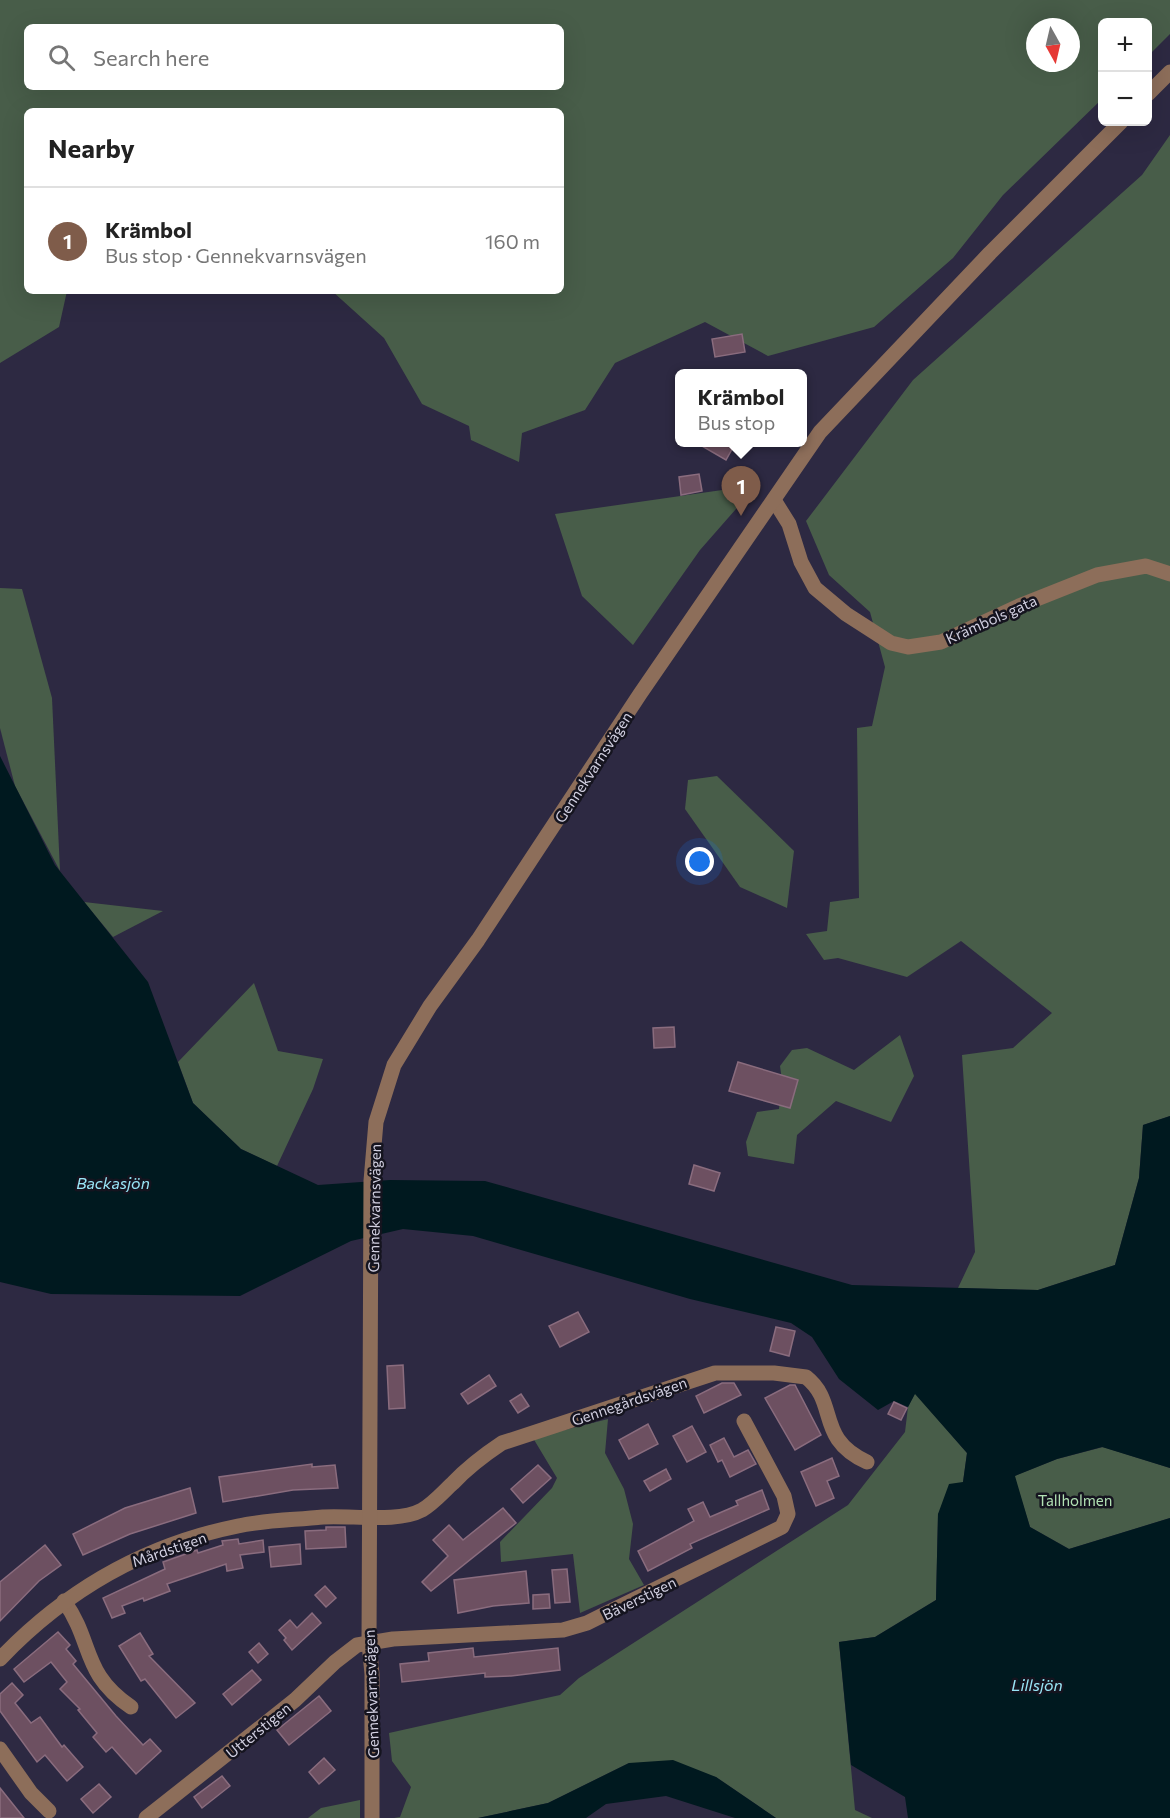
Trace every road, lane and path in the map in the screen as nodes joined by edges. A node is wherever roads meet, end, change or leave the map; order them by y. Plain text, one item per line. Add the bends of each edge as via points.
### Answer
1 (1170, 72) edge
2 (1152, 90) edge
3 (1117, 126) edge
4 (774, 500) junction
5 (1170, 574) edge
6 (744, 1421) dead end
7 (867, 1462) dead end
8 (370, 1516) junction
9 (64, 1601) junction
10 (369, 1643) junction
11 (0, 1659) edge
12 (131, 1707) dead end
13 (0, 1749) edge
14 (49, 1812) dead end
15 (146, 1818) edge
16 (372, 1818) edge

1 - 2 street
3 - 4 street, Gennekvarnsvägen via 820,432
4 - 5 street, Krämbols gata via 789,524 801,562 816,588 846,614 891,643 908,648 940,642 1097,575 1146,566
4 - 8 street, Gennekvarnsvägen via 430,1006 394,1065 376,1122 371,1181
6 - 10 street, Bäverstigen via 784,1496 788,1514 782,1527 571,1628
7 - 8 street, Gennegårdsvägen via 848,1453 837,1438 820,1393 806,1377 715,1373 502,1443 481,1456 421,1511
8 - 9 street, Mårdstigen via 238,1526 125,1564
8 - 10 street, Gennekvarnsvägen
9 - 11 street, Mårdstigen
9 - 12 street via 100,1680
10 - 15 street, Utterstigen via 350,1649 295,1700
10 - 16 street, Gennekvarnsvägen
13 - 14 street

